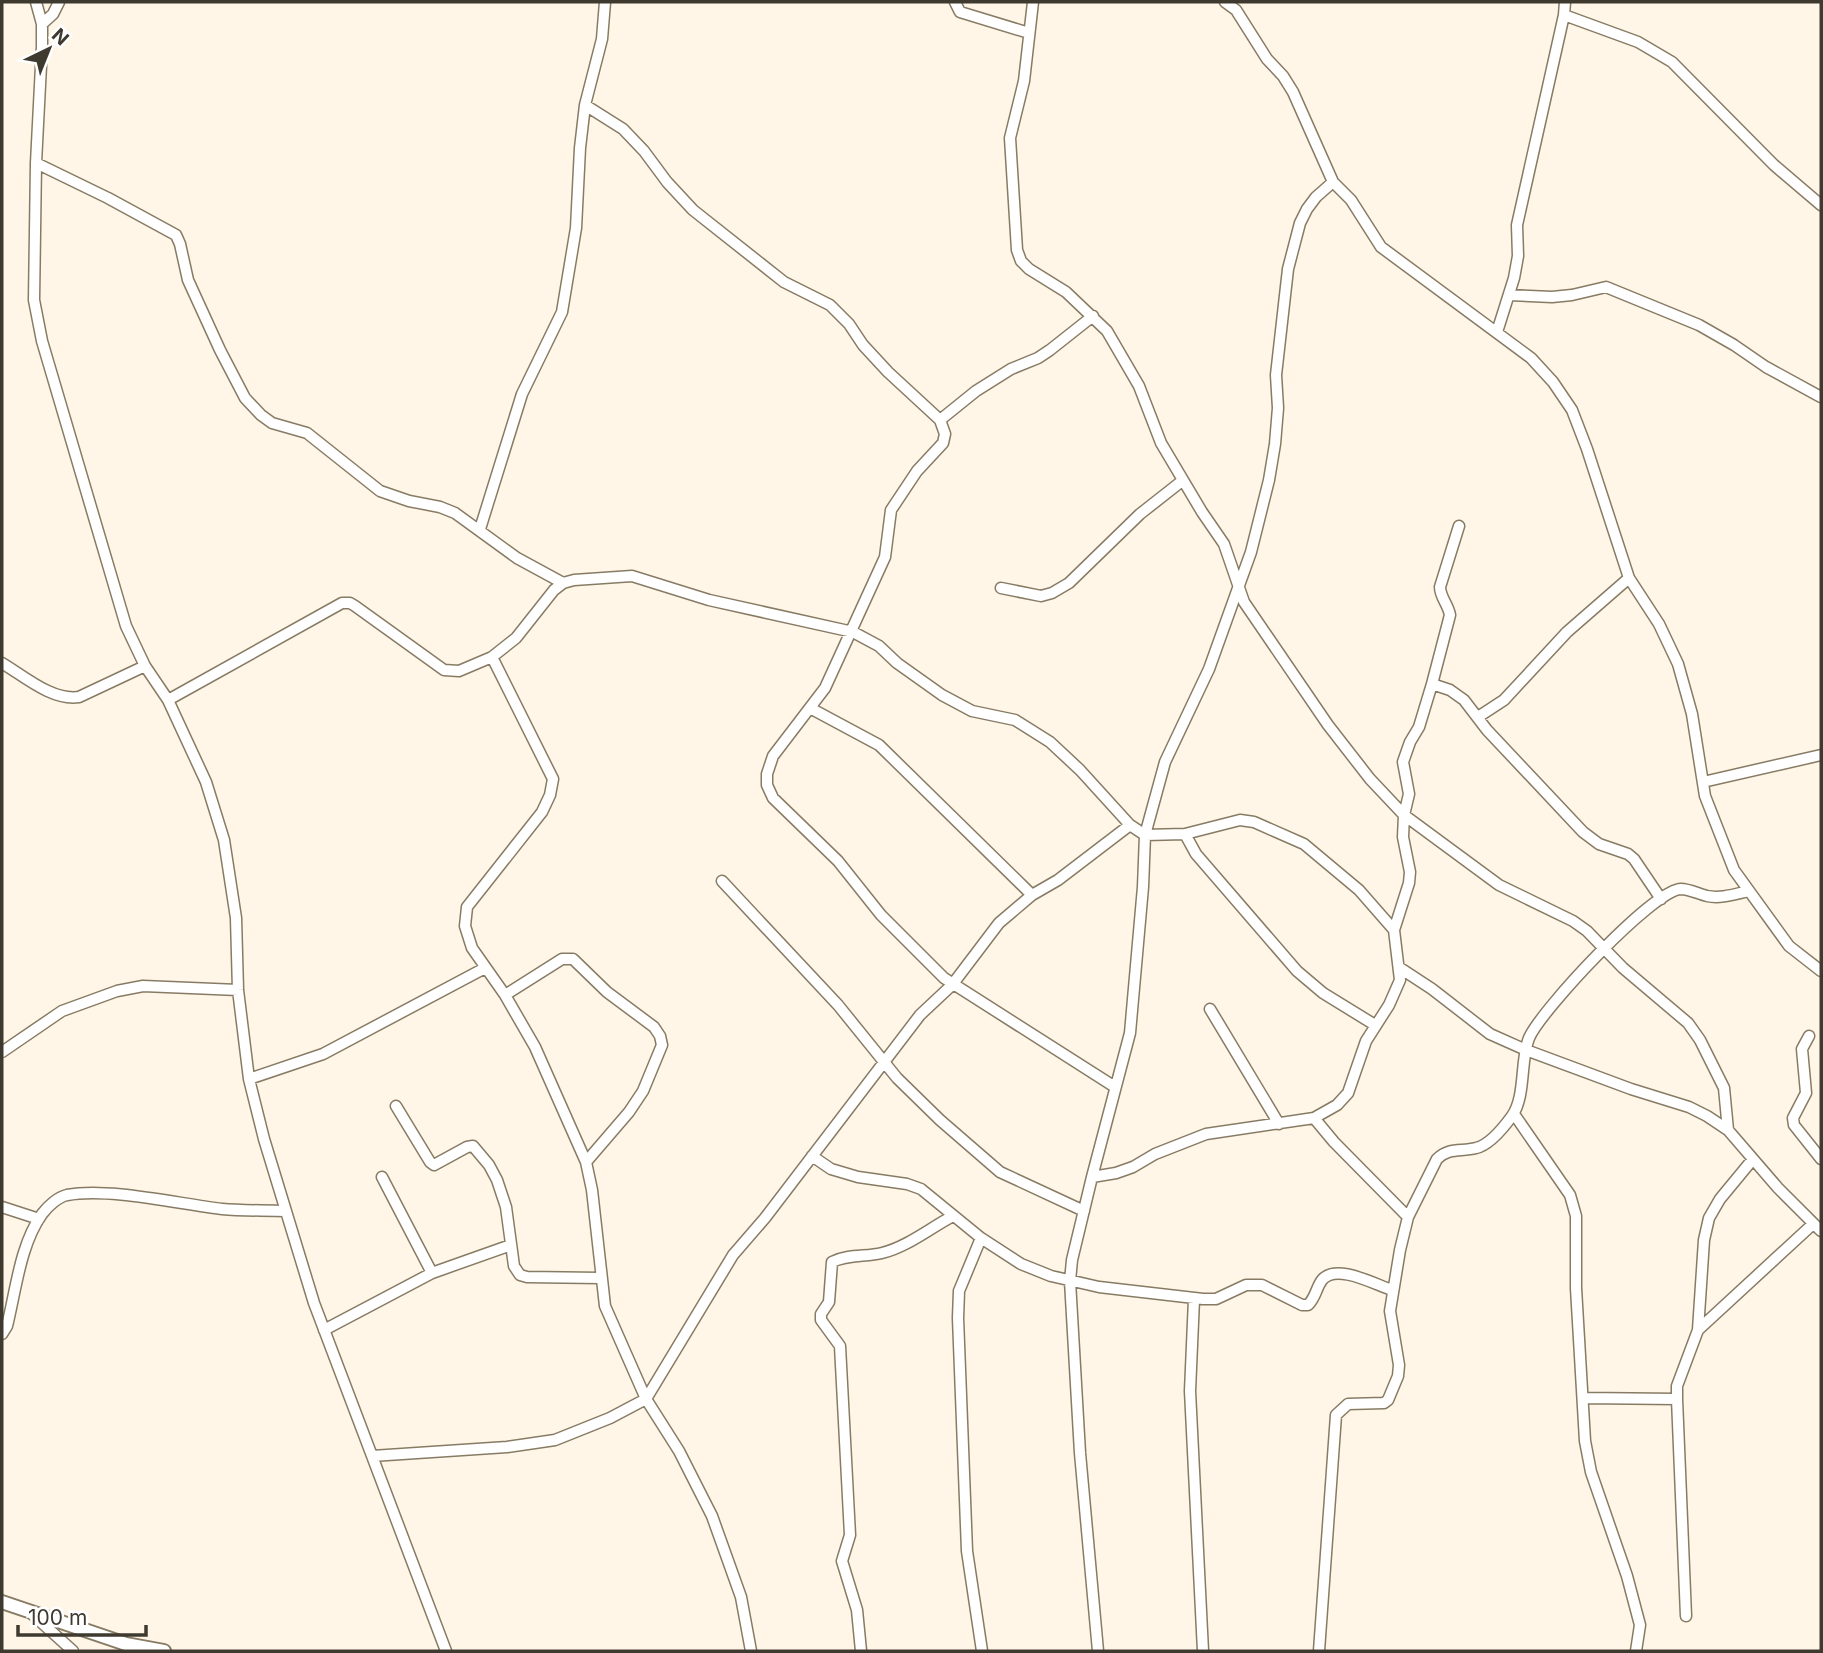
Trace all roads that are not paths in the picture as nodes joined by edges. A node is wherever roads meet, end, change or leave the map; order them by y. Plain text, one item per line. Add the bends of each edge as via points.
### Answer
1 (36, 2) edge
2 (59, 2) edge
3 (605, 2) edge
4 (955, 2) edge
5 (1033, 2) edge
6 (1225, 2) edge
7 (1565, 2) edge
8 (1564, 15) junction
9 (42, 24) junction
10 (1029, 33) junction
11 (585, 105) junction
12 (36, 163) junction
13 (1333, 182) junction
14 (1821, 205) edge
15 (1509, 295) junction
16 (1093, 316) junction
17 (1497, 332) junction
18 (1821, 397) edge
19 (940, 420) junction
20 (1182, 481) junction
21 (1459, 526) dead end
22 (480, 529) junction
23 (1629, 578) junction
24 (563, 583) junction
25 (1000, 588) dead end
26 (1239, 589) junction
27 (853, 632) junction
28 (492, 657) junction
29 (2, 663) edge
30 (145, 666) junction
31 (1432, 684) junction
32 (168, 700) junction
33 (810, 708) junction
34 (1478, 717) junction
35 (1821, 755) edge
36 (1703, 782) junction
37 (1404, 815) junction
38 (1130, 825) junction
39 (1185, 834) junction
40 (1145, 835) junction
41 (722, 881) dead end
42 (1749, 891) junction
43 (1032, 895) junction
44 (1661, 899) junction
45 (1394, 930) junction
46 (1604, 948) junction
47 (485, 968) junction
48 (1400, 968) junction
49 (1821, 971) edge
50 (952, 985) junction
51 (238, 989) junction
52 (505, 996) junction
53 (1210, 1009) dead end
54 (1375, 1025) junction
55 (1809, 1036) dead end
56 (1526, 1050) junction
57 (2, 1052) edge
58 (884, 1062) junction
59 (249, 1079) junction
60 (1115, 1087) junction
61 (396, 1107) dead end
62 (1514, 1114) junction
63 (1314, 1118) junction
64 (1279, 1124) junction
65 (1728, 1130) junction
66 (812, 1156) junction
67 (1753, 1159) junction
68 (1821, 1159) edge
69 (586, 1163) junction
70 (382, 1177) dead end
71 (1092, 1177) junction
72 (2, 1207) edge
73 (286, 1210) junction
74 (1084, 1211) junction
75 (953, 1216) junction
76 (1408, 1217) junction
77 (39, 1219) junction
78 (1817, 1228) edge
79 (981, 1238) junction
80 (511, 1245) junction
81 (432, 1273) junction
82 (600, 1278) junction
83 (1070, 1281) junction
84 (1392, 1290) junction
85 (1194, 1299) junction
86 (324, 1330) junction
87 (1698, 1330) junction
88 (2, 1334) edge
89 (1584, 1398) junction
90 (646, 1399) junction
91 (1677, 1399) junction
92 (372, 1456) junction
93 (2, 1602) edge
94 (29, 1611) junction
95 (1686, 1616) dead end
96 (73, 1651) edge
97 (164, 1651) edge
98 (446, 1651) edge
99 (751, 1651) edge
100 (861, 1651) edge
101 (982, 1651) edge
102 (1098, 1651) edge
103 (1203, 1651) edge
104 (1319, 1651) edge
105 (1636, 1651) edge

1 - 9 street
2 - 9 street
3 - 11 street via 602,39
4 - 10 street via 960,12
5 - 10 street
6 - 13 street via 1236,10 1293,92
7 - 8 street
8 - 14 street via 1638,42 1672,62 1774,165
8 - 15 street via 1517,225 1518,256
9 - 12 street
10 - 16 street via 1024,81 1010,138 1017,250 1029,269
11 - 19 street via 623,130 693,210 783,282 830,305 888,372
11 - 22 street via 576,228 562,312 522,394
12 - 22 street via 176,235 188,280 220,351 245,398 261,415 307,433 380,491 440,507
12 - 30 street via 34,300 42,341 126,626
13 - 17 street via 1381,247
13 - 26 street via 1307,209 1289,269 1276,375 1275,444 1260,520
15 - 17 street
15 - 18 street via 1562,296 1606,287 1699,326
16 - 19 street via 1050,350 976,391
16 - 20 street via 1139,386
17 - 23 street via 1531,358 1572,410
19 - 27 street via 943,443 891,510 885,557
20 - 25 street via 1140,514 1069,583 1052,593 1041,596
20 - 26 street via 1224,544
21 - 31 street via 1440,587 1450,615
22 - 24 street via 517,558
23 - 34 street via 1567,632 1504,700
23 - 36 street via 1678,664
24 - 27 street via 632,576 709,600
24 - 28 street via 516,638
26 - 37 street via 1328,725
26 - 40 street via 1209,669 1164,762
27 - 33 street
27 - 38 street via 879,646 942,695 972,711 1015,720 1050,742
28 - 32 street via 459,671 444,670 355,606 342,603
28 - 47 street via 553,779 542,812 467,907 465,926
29 - 30 street via 68,699
30 - 32 street
31 - 34 street via 1464,700
31 - 37 street via 1403,762 1409,794
32 - 51 street via 206,782 224,839 236,918
33 - 43 street via 879,745
33 - 50 street via 774,756 767,774 773,798
34 - 44 street via 1583,832 1634,859
35 - 36 street
36 - 42 street via 1716,829
37 - 45 street via 1409,883
37 - 46 street via 1499,885 1573,921
38 - 40 street
38 - 43 street
39 - 40 street
39 - 45 street via 1240,820 1285,834 1321,856
39 - 54 street via 1196,854 1297,971
40 - 60 street via 1130,1033
41 - 58 street via 838,1005
42 - 44 street via 1720,898 1681,889
42 - 49 street via 1789,946
43 - 50 street via 999,923
44 - 46 street
45 - 48 street
46 - 56 street via 1546,1012
46 - 65 street via 1694,1031 1724,1088
47 - 52 street
47 - 59 street via 323,1054
48 - 54 street via 1400,980
48 - 56 street via 1490,1034
50 - 58 street
50 - 60 street
51 - 57 street via 143,986 117,991 62,1011
51 - 59 street
52 - 69 street via 535,1047
52 - 69 street via 562,959 573,959 660,1036 662,1045 643,1091
53 - 64 street
54 - 63 street via 1348,1093
55 - 68 street via 1802,1049 1806,1093 1793,1118
56 - 62 street
56 - 65 street via 1689,1107
58 - 66 street
58 - 74 street via 988,1163 1020,1183
59 - 73 street
60 - 71 street
61 - 80 street via 430,1162 435,1165 473,1146 489,1165 506,1207
62 - 76 street via 1483,1145 1443,1153
62 - 89 street via 1570,1195 1576,1216
63 - 64 street
63 - 76 street
64 - 71 street via 1206,1134 1133,1167
65 - 67 street
66 - 75 street via 831,1169 921,1189
66 - 90 street via 733,1255
67 - 78 street
67 - 87 street via 1709,1218
69 - 82 street
70 - 81 street
71 - 74 street
72 - 77 street
73 - 77 street via 225,1209 79,1194 64,1196
73 - 86 street
74 - 83 street
75 - 79 street
75 - 100 street via 898,1248 832,1262 829,1302 821,1314 840,1346 850,1535 842,1561 857,1610
76 - 84 street
77 - 88 street
78 - 87 street
79 - 83 street via 1021,1264
79 - 101 street via 959,1291 958,1318 967,1551
80 - 81 street
80 - 82 street via 520,1275
81 - 86 street
82 - 90 street via 605,1306
83 - 85 street
83 - 102 street
84 - 85 street via 1332,1272 1308,1305 1262,1284 1246,1285 1216,1299
84 - 104 street via 1390,1320 1399,1365 1392,1394 1384,1403 1348,1404 1336,1415
85 - 103 street via 1190,1391
86 - 92 street
87 - 91 street via 1677,1386
89 - 91 street
89 - 105 street via 1591,1472 1640,1625
90 - 92 street via 555,1440
90 - 99 street via 712,1516 741,1597
91 - 95 street
92 - 98 street
93 - 94 street
94 - 96 street
94 - 97 street via 126,1644

